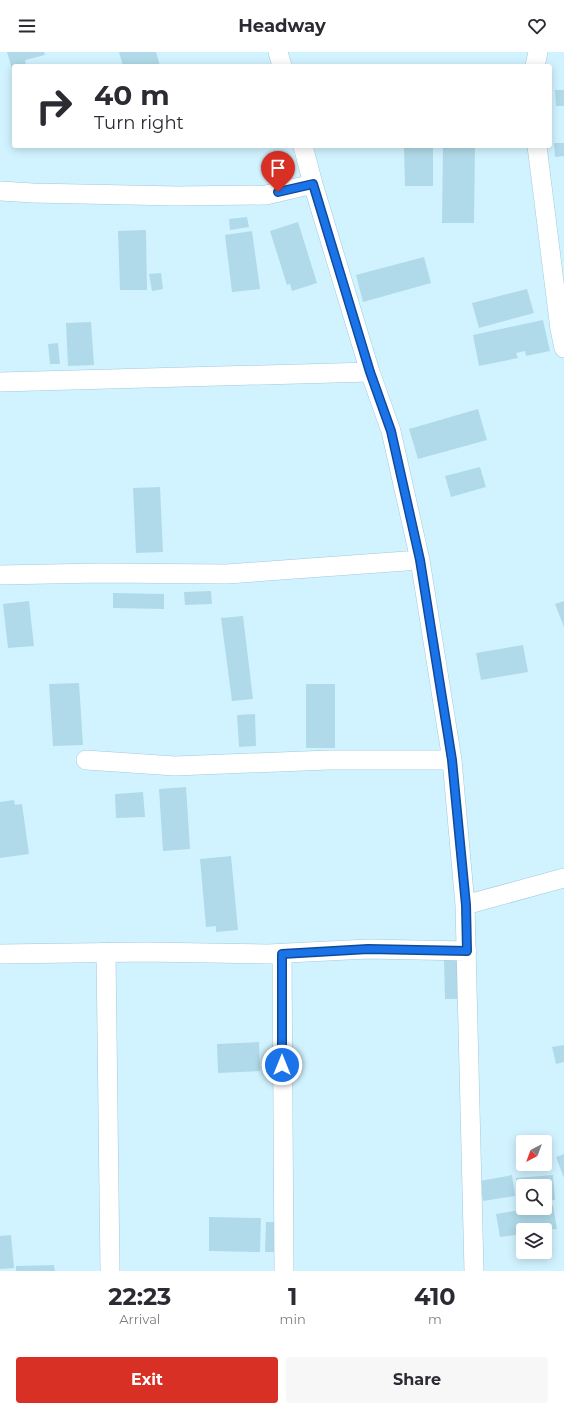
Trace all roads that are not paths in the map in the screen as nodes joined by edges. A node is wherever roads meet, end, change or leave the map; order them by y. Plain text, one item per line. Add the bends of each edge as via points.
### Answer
1 (278, 52) edge
2 (538, 52) edge
3 (281, 64) edge
4 (535, 64) edge
5 (304, 148) edge
6 (537, 148) edge
7 (313, 184) junction
8 (0, 191) edge
9 (564, 348) edge
10 (370, 372) junction
11 (0, 382) edge
12 (420, 560) junction
13 (0, 575) edge
14 (86, 760) dead end
15 (452, 760) junction
16 (564, 878) edge
17 (466, 905) junction
18 (467, 951) junction
19 (106, 952) junction
20 (0, 954) edge
21 (282, 954) junction
22 (110, 1271) edge
23 (284, 1271) edge
24 (474, 1271) edge

1 - 3 street
2 - 4 street
5 - 7 street
6 - 9 street
7 - 8 street via 266,195 170,196
7 - 10 street
10 - 11 street
10 - 12 street via 391,431
12 - 13 street via 227,574
12 - 15 street
14 - 15 street via 175,766 329,760
15 - 17 street
16 - 17 street
17 - 18 street
18 - 21 street via 368,949
18 - 24 street
19 - 20 street
19 - 21 street
19 - 22 street
21 - 23 street

